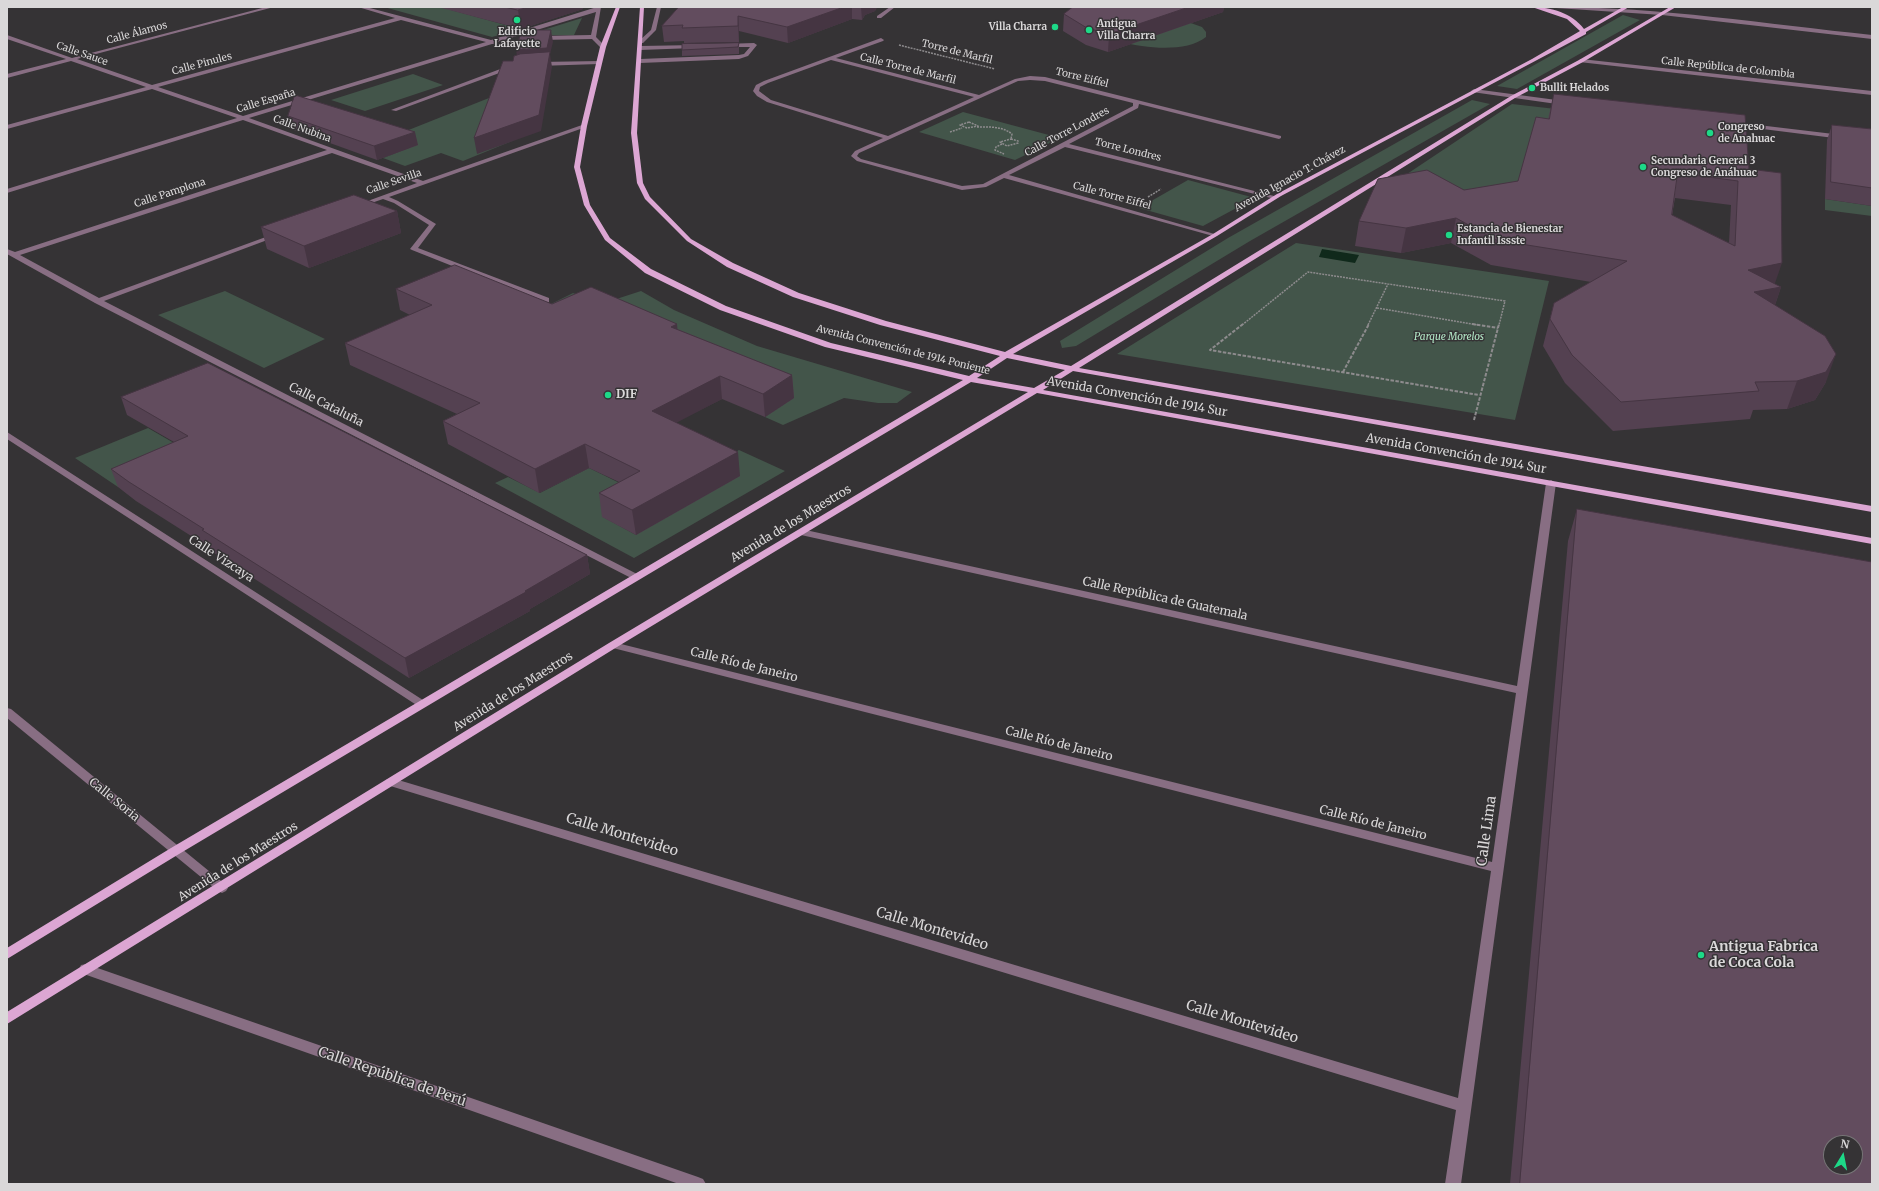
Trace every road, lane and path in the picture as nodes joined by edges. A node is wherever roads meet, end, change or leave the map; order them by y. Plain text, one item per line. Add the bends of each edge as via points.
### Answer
1 (272, 7) edge
2 (360, 7) edge
3 (659, 7) edge
4 (893, 7) edge
5 (1534, 7) edge
6 (1556, 7) edge
7 (1627, 7) edge
8 (1641, 7) edge
9 (1674, 7) edge
10 (599, 8) edge
11 (642, 8) edge
12 (617, 9) edge
13 (1621, 11) junction
14 (1662, 14) junction
15 (879, 17) dead end
16 (402, 18) junction
17 (1584, 33) junction
18 (593, 37) junction
19 (1872, 37) edge
20 (7, 38) edge
21 (537, 38) edge
22 (506, 39) junction
23 (522, 39) edge
24 (881, 40) joint
25 (494, 43) junction
26 (641, 45) junction
27 (702, 46) edge
28 (718, 46) edge
29 (603, 47) junction
30 (832, 59) junction
31 (71, 60) junction
32 (640, 61) junction
33 (1581, 61) junction
34 (599, 62) junction
35 (529, 64) edge
36 (517, 66) edge
37 (7, 76) edge
38 (1030, 78) junction
39 (151, 88) junction
40 (1474, 91) junction
41 (1872, 92) edge
42 (979, 96) junction
43 (1513, 97) junction
44 (1136, 103) junction
45 (1568, 104) edge
46 (394, 110) dead end
47 (242, 118) junction
48 (1724, 122) edge
49 (584, 126) junction
50 (977, 126) junction
51 (7, 127) edge
52 (1279, 137) dead end
53 (888, 138) junction
54 (1849, 138) edge
55 (1011, 139) junction
56 (1066, 145) junction
57 (331, 151) junction
58 (1185, 175) junction
59 (1004, 176) junction
60 (423, 183) junction
61 (7, 191) edge
62 (383, 196) junction
63 (1276, 198) junction
64 (353, 208) edge
65 (1126, 210) junction
66 (286, 232) edge
67 (1215, 235) junction
68 (11, 253) edge
69 (1388, 284) junction
70 (546, 300) edge
71 (98, 301) junction
72 (1377, 308) junction
73 (1498, 328) junction
74 (1006, 355) junction
75 (1073, 369) junction
76 (1342, 372) junction
77 (970, 379) junction
78 (1036, 391) junction
79 (1479, 395) junction
80 (1474, 420) dead end
81 (7, 436) edge
82 (1551, 483) junction
83 (1872, 509) edge
84 (801, 532) junction
85 (1872, 541) edge
86 (636, 577) junction
87 (614, 645) junction
88 (1522, 692) junction
89 (422, 704) junction
90 (7, 712) edge
91 (391, 782) junction
92 (175, 851) junction
93 (1497, 868) junction
94 (222, 888) junction
95 (7, 954) edge
96 (86, 970) junction
97 (7, 1019) edge
98 (1464, 1106) junction
99 (698, 1184) edge
100 (1453, 1184) edge

1 - 31 street, Calle Álamos
2 - 16 street
3 - 26 street via 654,30
4 - 15 street
5 - 17 main road via 1559,12 1569,17
6 - 13 street
7 - 13 main road, Avenida Ignacio T. Chávez
8 - 14 street
9 - 14 main road
10 - 18 street
10 - 22 street, Calle España
11 - 26 main road, Avenida Convención de 1914 Poniente
12 - 29 main road, Avenida Convención de 1914 Poniente
13 - 14 street
13 - 17 main road, Avenida Ignacio T. Chávez
14 - 19 street
14 - 33 main road
16 - 25 street
16 - 39 street, Calle Pinules
17 - 40 main road, Avenida Ignacio T. Chávez
18 - 21 street
18 - 29 street
20 - 31 street, Calle Sauce
22 - 23 street
22 - 25 street, Calle España
24 - 30 street
24 - 38 path, Torre de Marfil
25 - 47 street, Calle España
26 - 27 street
26 - 32 main road, Avenida Convención de 1914 Poniente
28 - 32 street via 754,45 746,55 739,57
29 - 34 main road, Avenida Convención de 1914 Poniente
30 - 42 street, Calle Torre de Marfil
30 - 53 street via 766,82 758,86 756,91 769,101
31 - 37 street, Calle Álamos
31 - 39 street, Calle Sauce
32 - 74 main road, Avenida Convención de 1914 Poniente via 634,133 640,183 647,198 689,240 730,265 796,295 882,323
33 - 41 street, Calle República de Colombia
33 - 43 main road
34 - 35 street
34 - 49 main road, Avenida Convención de 1914 Poniente
36 - 46 street
38 - 42 street, Torre Eiffel via 1017,80
38 - 44 street, Torre Eiffel via 1045,79
39 - 47 street, Calle Nubina
39 - 51 street, Calle Pinules
40 - 43 street
40 - 63 main road, Avenida Ignacio T. Chávez
42 - 53 street, Torre Eiffel
43 - 45 street
43 - 75 main road
44 - 52 street, Torre Eiffel
44 - 56 street, Calle Torre Londres via 1136,107
47 - 57 street, Calle Nubina
47 - 61 street, Calle España
48 - 54 street
49 - 60 street, Calle Sevilla
49 - 77 main road, Avenida Convención de 1914 Poniente via 577,167 587,205 607,239 648,272 724,308 828,345
50 - 50 path via 968,128 960,126 969,122
50 - 55 path via 1001,128 1012,134
53 - 59 street, Torre Eiffel via 854,156 859,160 962,188 984,186
55 - 55 path via 1005,140 1000,142 1006,146 1018,143
56 - 58 street, Torre Londres
56 - 59 street, Calle Torre Londres
57 - 60 street, Calle Nubina
57 - 68 street, Calle Pamplona
58 - 63 street, Torre Londres
58 - 65 path
59 - 65 street, Calle Torre Eiffel
60 - 62 street, Calle Sevilla
62 - 64 street, Calle Sevilla
62 - 70 street via 433,224 414,249
63 - 67 main road, Avenida Ignacio T. Chávez
65 - 67 street, Calle Torre Eiffel
66 - 71 street
67 - 74 main road, Avenida Ignacio T. Chávez
68 - 71 street, Calle Cataluña
69 - 72 path
69 - 73 path via 1505,301
69 - 76 path via 1308,272 1210,350
71 - 86 street, Calle Cataluña
72 - 73 path
72 - 76 path
73 - 79 path
74 - 75 main road, Avenida Convención de 1914 Poniente
74 - 77 main road, Avenida Ignacio T. Chávez
75 - 78 main road
75 - 83 main road, Avenida Convención de 1914 Sur
76 - 79 path
77 - 78 main road, Avenida Convención de 1914 Poniente
77 - 86 main road
78 - 82 main road, Avenida Convención de 1914 Sur
78 - 84 main road, Avenida de los Maestros
79 - 80 path
81 - 89 street, Calle Vizcaya
82 - 85 main road, Avenida Convención de 1914 Sur
82 - 88 street, Calle Lima
84 - 87 main road, Avenida de los Maestros
84 - 88 street, Calle República de Guatemala
86 - 89 main road
87 - 91 main road, Avenida de los Maestros
87 - 93 street, Calle Río de Janeiro
88 - 93 street, Calle Lima
89 - 92 main road
90 - 92 street, Calle Soria
91 - 94 main road, Avenida de los Maestros
91 - 98 street, Calle Montevideo
92 - 94 street, Calle Soria
92 - 95 main road
93 - 98 street, Calle Lima
94 - 96 main road, Avenida de los Maestros
96 - 97 main road, Avenida de los Maestros
96 - 99 street, Calle República de Perú
98 - 100 street, Calle Lima

